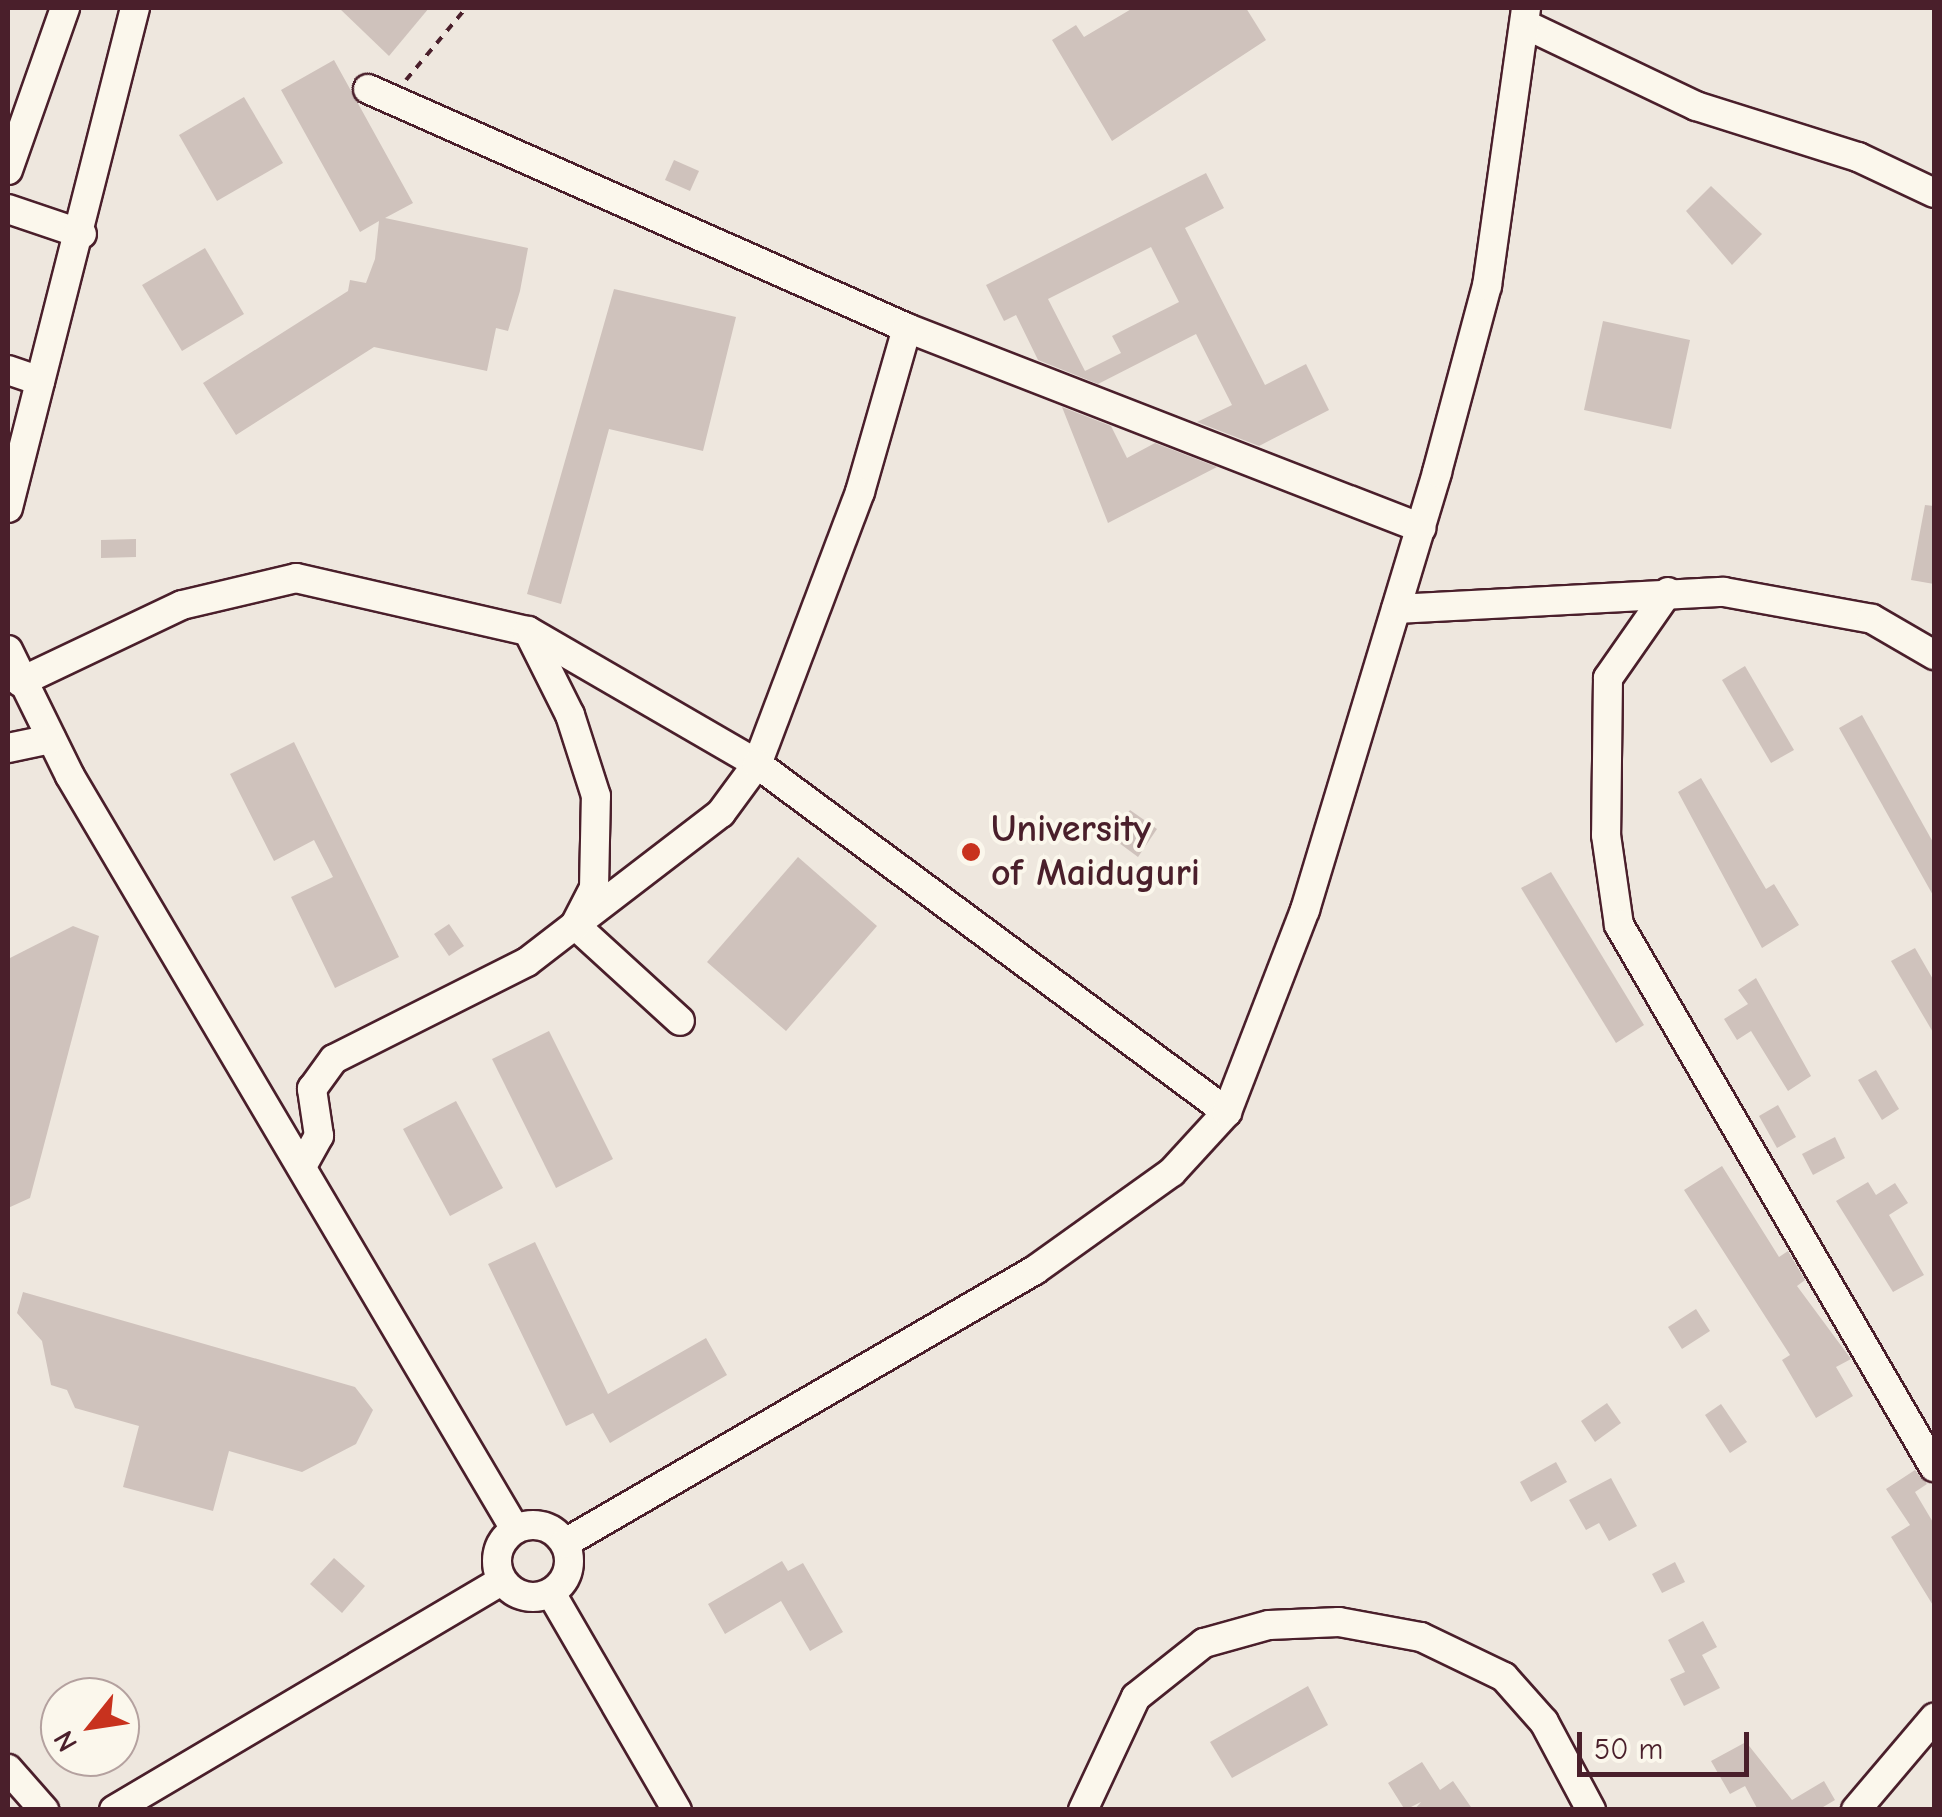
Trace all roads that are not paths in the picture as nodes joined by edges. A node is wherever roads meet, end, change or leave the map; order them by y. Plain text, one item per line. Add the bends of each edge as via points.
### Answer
1 (65, 8) edge
2 (135, 8) edge
3 (1526, 16) edge
4 (380, 95) road end
5 (8, 170) edge
6 (1934, 193) edge
7 (8, 209) edge
8 (82, 234) junction
9 (907, 328) junction
10 (8, 370) edge
11 (40, 381) junction
12 (8, 508) edge
13 (1420, 528) junction
14 (1668, 592) junction
15 (1396, 609) junction
16 (528, 631) junction
17 (1931, 649) edge
18 (8, 650) edge
19 (20, 682) junction
20 (52, 739) junction
21 (8, 748) edge
22 (757, 764) junction
23 (576, 926) junction
24 (680, 1022) dead end
25 (1227, 1112) junction
26 (304, 1161) junction
27 (1926, 1435) edge
28 (1934, 1466) edge
29 (515, 1529) junction
30 (565, 1543) junction
31 (501, 1582) junction
32 (552, 1593) junction
33 (1934, 1718) edge
34 (8, 1769) edge
35 (44, 1810) edge
36 (114, 1810) edge
37 (677, 1810) edge
38 (1083, 1810) edge
39 (1590, 1810) edge
40 (1856, 1810) edge

1 - 5 street
2 - 8 street
3 - 6 street via 1696,106 1858,157
3 - 13 street via 1486,286
4 - 9 street
7 - 8 street
8 - 11 street
9 - 13 street
9 - 22 street via 860,492
10 - 11 street
11 - 12 street
13 - 15 street
14 - 15 street via 1566,606
14 - 17 street via 1802,601 1872,619
14 - 27 street via 1608,678 1606,834 1619,925
15 - 25 street via 1305,910
16 - 19 street via 296,578 182,605
16 - 22 street
16 - 23 street via 570,715 596,796 594,888
18 - 19 street
19 - 20 street
20 - 21 street
20 - 26 street
22 - 23 street via 721,813
22 - 25 street
23 - 24 street
23 - 26 street via 474,994 334,1059 312,1090 319,1136
25 - 30 street via 1172,1172 1035,1270
26 - 29 street
27 - 28 street
29 - 30 street via 543,1526
29 - 31 street via 498,1552
30 - 32 street via 569,1571
31 - 32 street via 524,1597
31 - 36 street
32 - 37 street
33 - 40 street
34 - 35 street
38 - 39 street via 1136,1697 1204,1643 1269,1625 1340,1622 1421,1637 1504,1677 1544,1722

